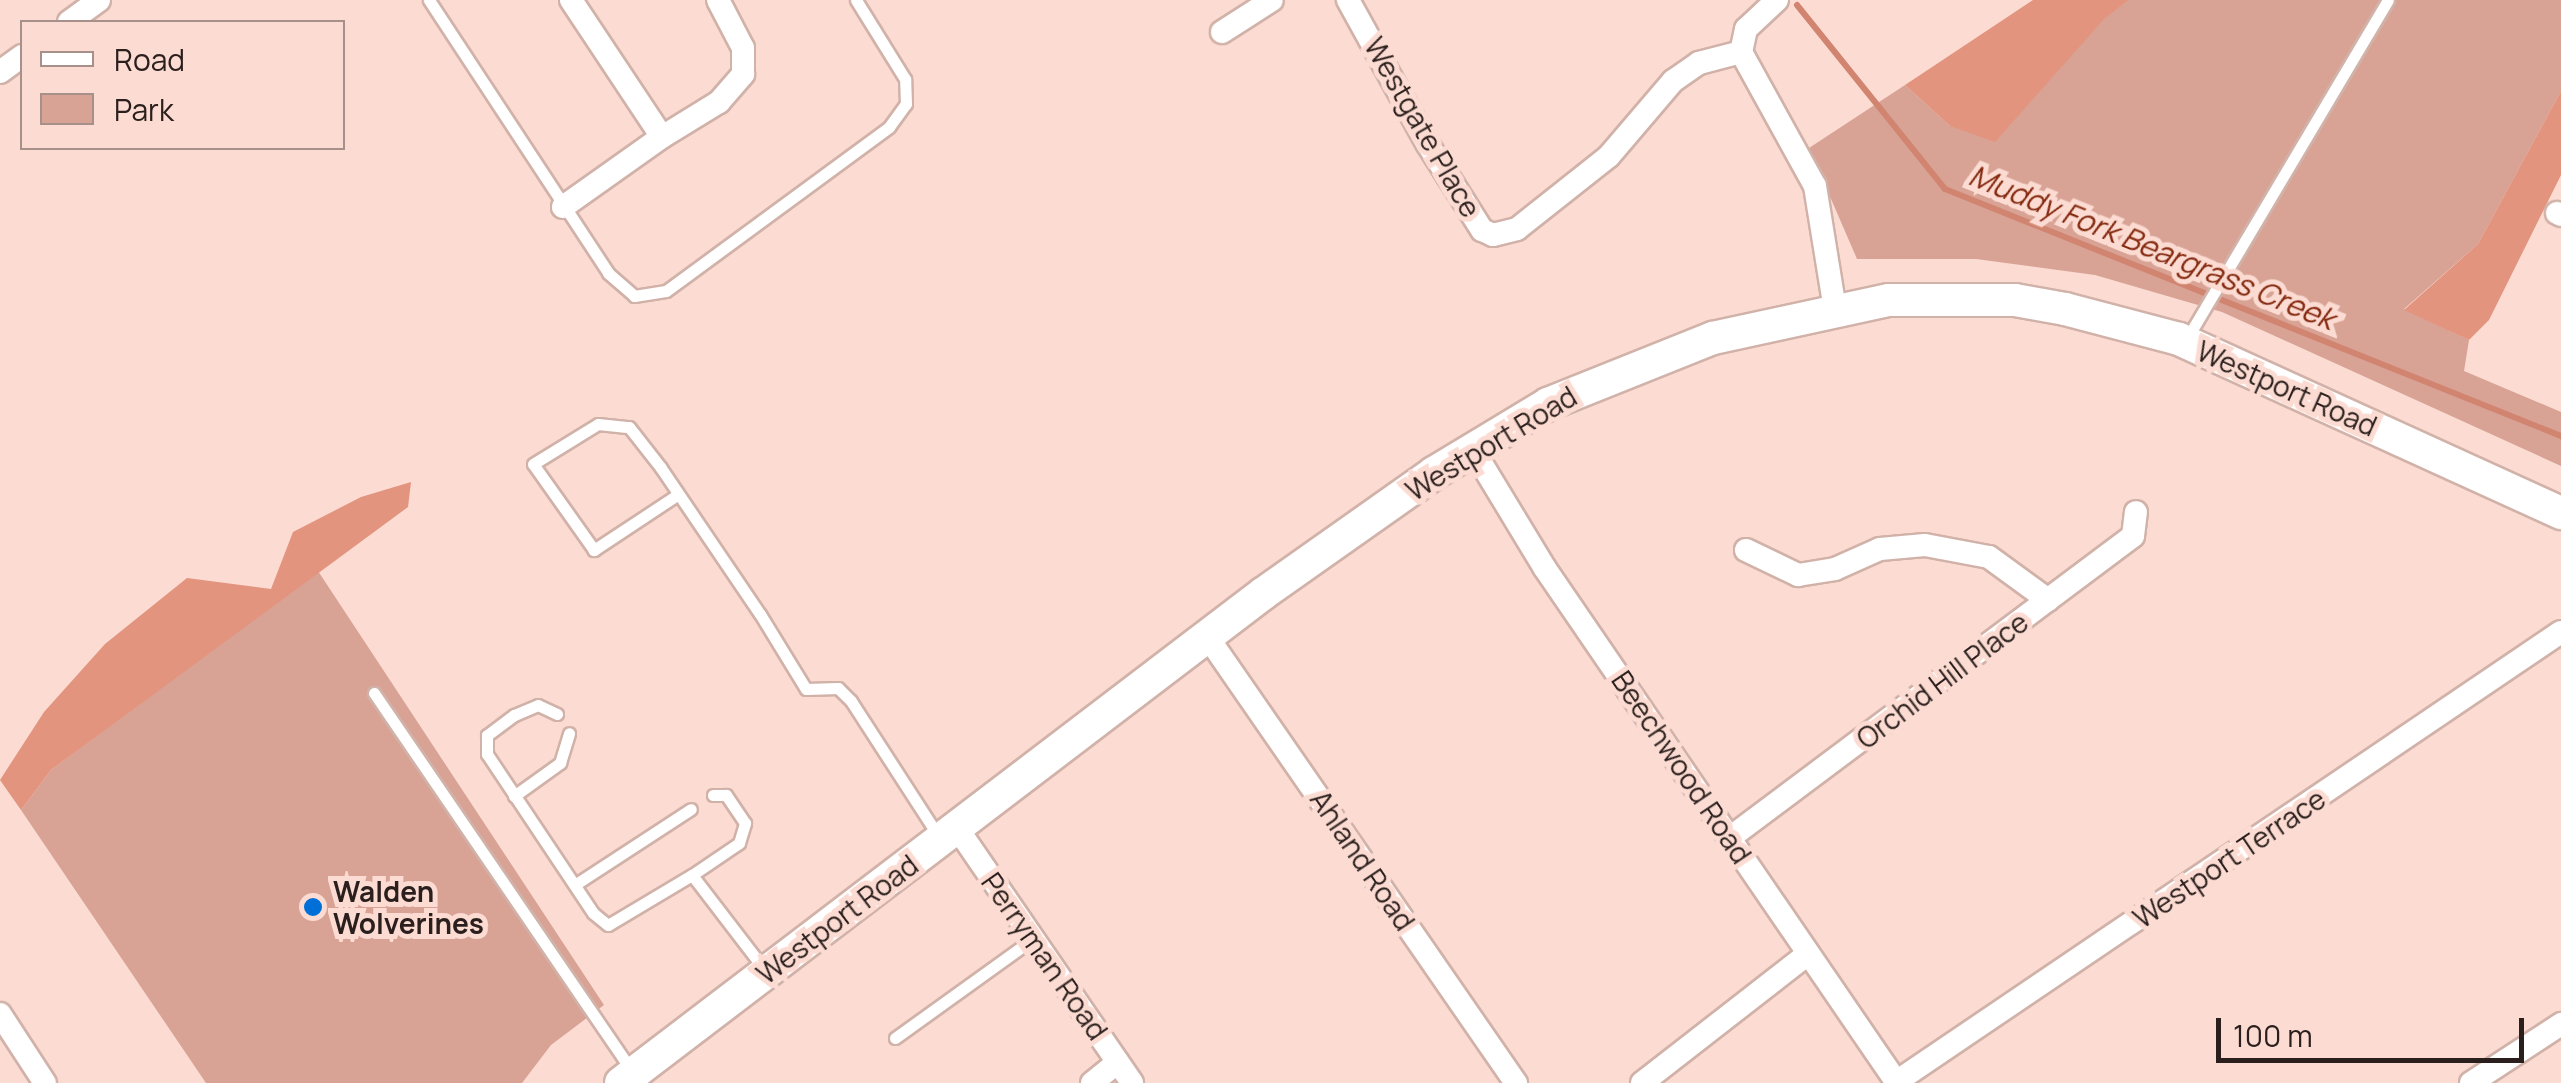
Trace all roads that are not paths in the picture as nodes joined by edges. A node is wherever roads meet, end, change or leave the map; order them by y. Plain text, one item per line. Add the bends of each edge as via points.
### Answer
1 (99, 0) edge
2 (428, 0) edge
3 (571, 0) edge
4 (718, 0) edge
5 (856, 0) edge
6 (1272, 0) edge
7 (1348, 0) edge
8 (1777, 0) edge
9 (2388, 0) edge
10 (71, 20) edge
11 (1222, 32) dead end
12 (1741, 52) junction
13 (662, 136) junction
14 (563, 208) junction
15 (1835, 310) junction
16 (2185, 342) junction
17 (1472, 448) junction
18 (677, 495) junction
19 (2136, 512) dead end
20 (2561, 513) edge
21 (1746, 550) dead end
22 (2048, 600) junction
23 (2561, 632) edge
24 (1209, 639) junction
25 (374, 693) dead end
26 (556, 714) dead end
27 (569, 733) dead end
28 (713, 795) dead end
29 (514, 796) junction
30 (690, 809) dead end
31 (949, 835) junction
32 (1730, 837) junction
33 (692, 875) junction
34 (576, 884) junction
35 (1033, 939) junction
36 (1808, 954) junction
37 (766, 972) junction
38 (0, 1014) edge
39 (2561, 1024) edge
40 (895, 1038) dead end
41 (1118, 1062) junction
42 (627, 1078) edge
43 (1897, 1082) edge
44 (45, 1083) edge
45 (1092, 1083) edge
46 (1132, 1083) edge
47 (1516, 1083) edge
48 (1642, 1083) edge
49 (2472, 1083) edge

1 - 10 street
2 - 14 lane
3 - 13 street
4 - 13 street via 743,48 743,74 719,102
5 - 14 lane via 905,79 906,104 889,127 666,291 634,296 621,288
6 - 11 street
7 - 12 street, Westgate Place via 1427,143 1482,230 1493,235 1517,229 1608,156 1673,81 1700,62
8 - 12 street via 1746,29
9 - 16 lane
12 - 15 street via 1816,186
13 - 14 street
15 - 16 main road, Westport Road via 1889,300 2014,300
15 - 17 main road, Westport Road via 1647,360 1548,404
16 - 20 main road, Westport Road
17 - 24 main road, Westport Road
17 - 32 street, Beechwood Road via 1544,567
18 - 18 lane via 629,427 598,424 533,464 594,550
18 - 31 lane via 806,689 838,688 851,701
19 - 22 street, Orchid Hill Place via 2133,536
21 - 22 street via 1798,575 1835,570 1880,549 1926,545 1989,557
22 - 32 street, Orchid Hill Place
23 - 43 street, Westport Terrace
24 - 31 main road, Westport Road
24 - 47 street, Ahland Road
25 - 42 lane
26 - 29 lane via 538,705 487,735 488,754
27 - 29 lane via 560,763
28 - 33 lane via 726,795 745,823 739,843
29 - 34 lane
30 - 34 lane
31 - 35 street, Perryman Road
31 - 37 main road, Westport Road
32 - 36 street, Beechwood Road
33 - 34 lane via 608,925
33 - 37 lane
35 - 40 lane
35 - 41 street, Perryman Road
36 - 43 street, Beechwood Road
36 - 48 street
37 - 42 main road, Westport Road
38 - 44 street
39 - 49 street
41 - 45 street
41 - 46 street, Perryman Road

